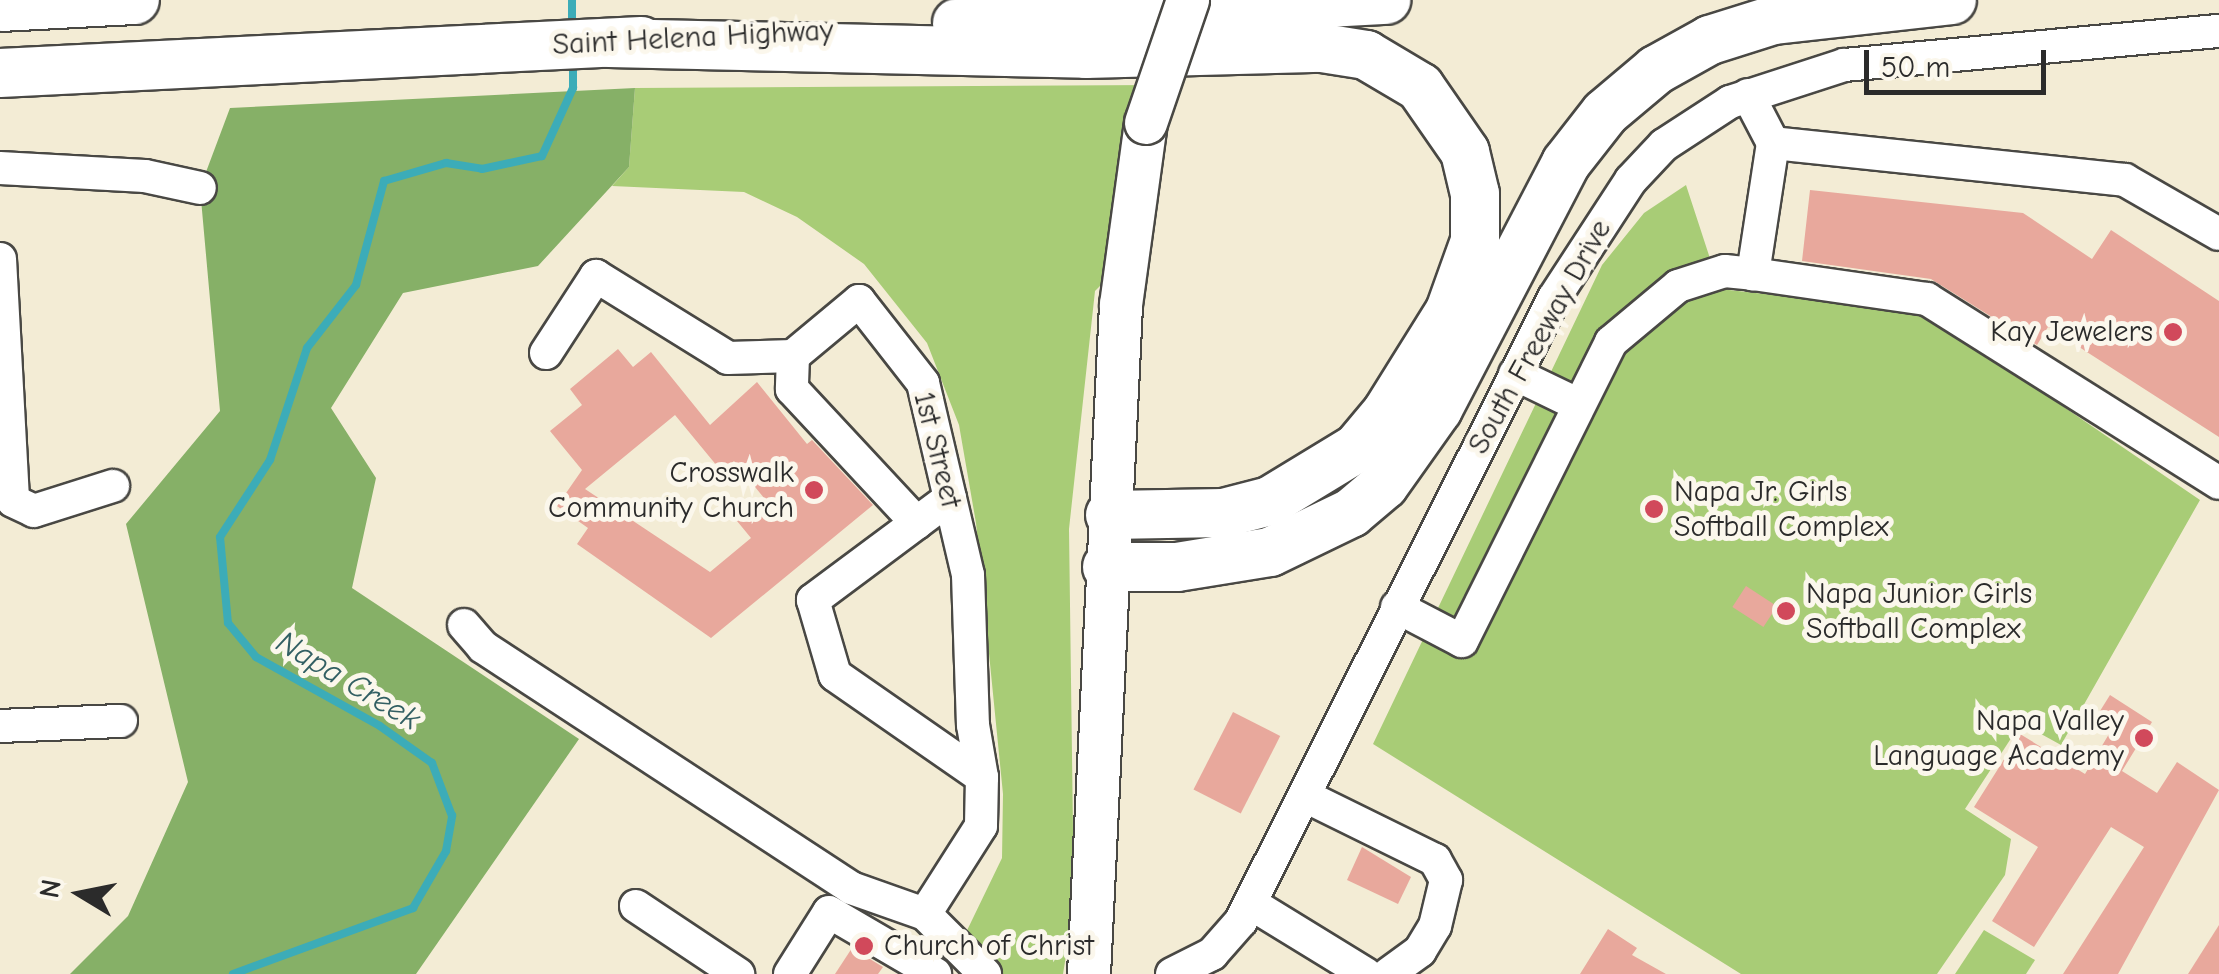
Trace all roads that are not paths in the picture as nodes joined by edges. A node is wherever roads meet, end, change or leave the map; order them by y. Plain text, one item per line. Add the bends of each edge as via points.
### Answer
1 (135, 0) edge
2 (1188, 0) edge
3 (1386, 0) edge
4 (1952, 0) edge
5 (0, 4) edge
6 (2219, 31) edge
7 (609, 43) junction
8 (0, 72) edge
9 (1748, 95) junction
10 (1773, 143) junction
11 (0, 168) edge
12 (200, 188) dead end
13 (2219, 234) edge
14 (0, 259) edge
15 (1753, 274) junction
16 (546, 353) dead end
17 (793, 356) junction
18 (1516, 374) junction
19 (1577, 404) junction
20 (2219, 483) edge
21 (113, 486) dead end
22 (950, 498) junction
23 (1110, 516) junction
24 (917, 523) junction
25 (1106, 567) junction
26 (1397, 606) junction
27 (464, 624) dead end
28 (120, 722) dead end
29 (0, 726) edge
30 (982, 777) junction
31 (1305, 796) junction
32 (1250, 902) junction
33 (636, 906) dead end
34 (925, 914) junction
35 (979, 969) edge
36 (738, 974) edge
37 (790, 974) edge
38 (937, 974) edge
39 (1088, 974) edge
40 (1172, 974) edge
41 (1366, 974) edge
42 (1388, 974) edge

1 - 5 highway
2 - 23 main road, bridge via 1146,122 1125,261
3 - 7 highway, Saint Helena Highway
4 - 25 highway via 1774,20 1710,40 1656,70 1605,112 1566,163 1438,409 1384,485 1351,514 1270,552 1177,567
6 - 9 street, South Freeway Drive via 1844,65
7 - 8 highway, Saint Helena Highway
7 - 23 highway via 1118,54 1322,48 1377,60 1420,87 1465,152 1476,194 1475,240 1450,311 1388,412 1357,448 1270,500 1224,513
9 - 10 street
9 - 18 street, South Freeway Drive via 1689,126 1632,180 1554,298
10 - 13 street via 2125,180
10 - 15 street
11 - 12 street via 145,176
14 - 21 street via 14,501 34,510
15 - 19 street via 1725,270 1666,294 1611,342
15 - 20 street via 1927,299
16 - 17 street via 596,276 728,358
17 - 22 street, 1st Street via 859,301 923,383
17 - 24 street via 792,389
18 - 19 street
18 - 26 street, South Freeway Drive
19 - 26 street via 1462,641
22 - 24 street
22 - 30 street, 1st Street via 968,575 972,725
23 - 25 main road
24 - 30 street via 813,600 834,675
25 - 39 main road
26 - 31 street, South Freeway Drive
27 - 34 street via 484,648 851,888
28 - 29 street
30 - 34 street, 1st Street via 981,826
31 - 32 street, South Freeway Drive
31 - 42 street via 1435,860 1446,880 1436,926 1420,951
32 - 40 street, South Freeway Drive via 1212,954
32 - 41 street
33 - 36 street
34 - 35 street
35 - 38 street
37 - 38 street via 829,912

